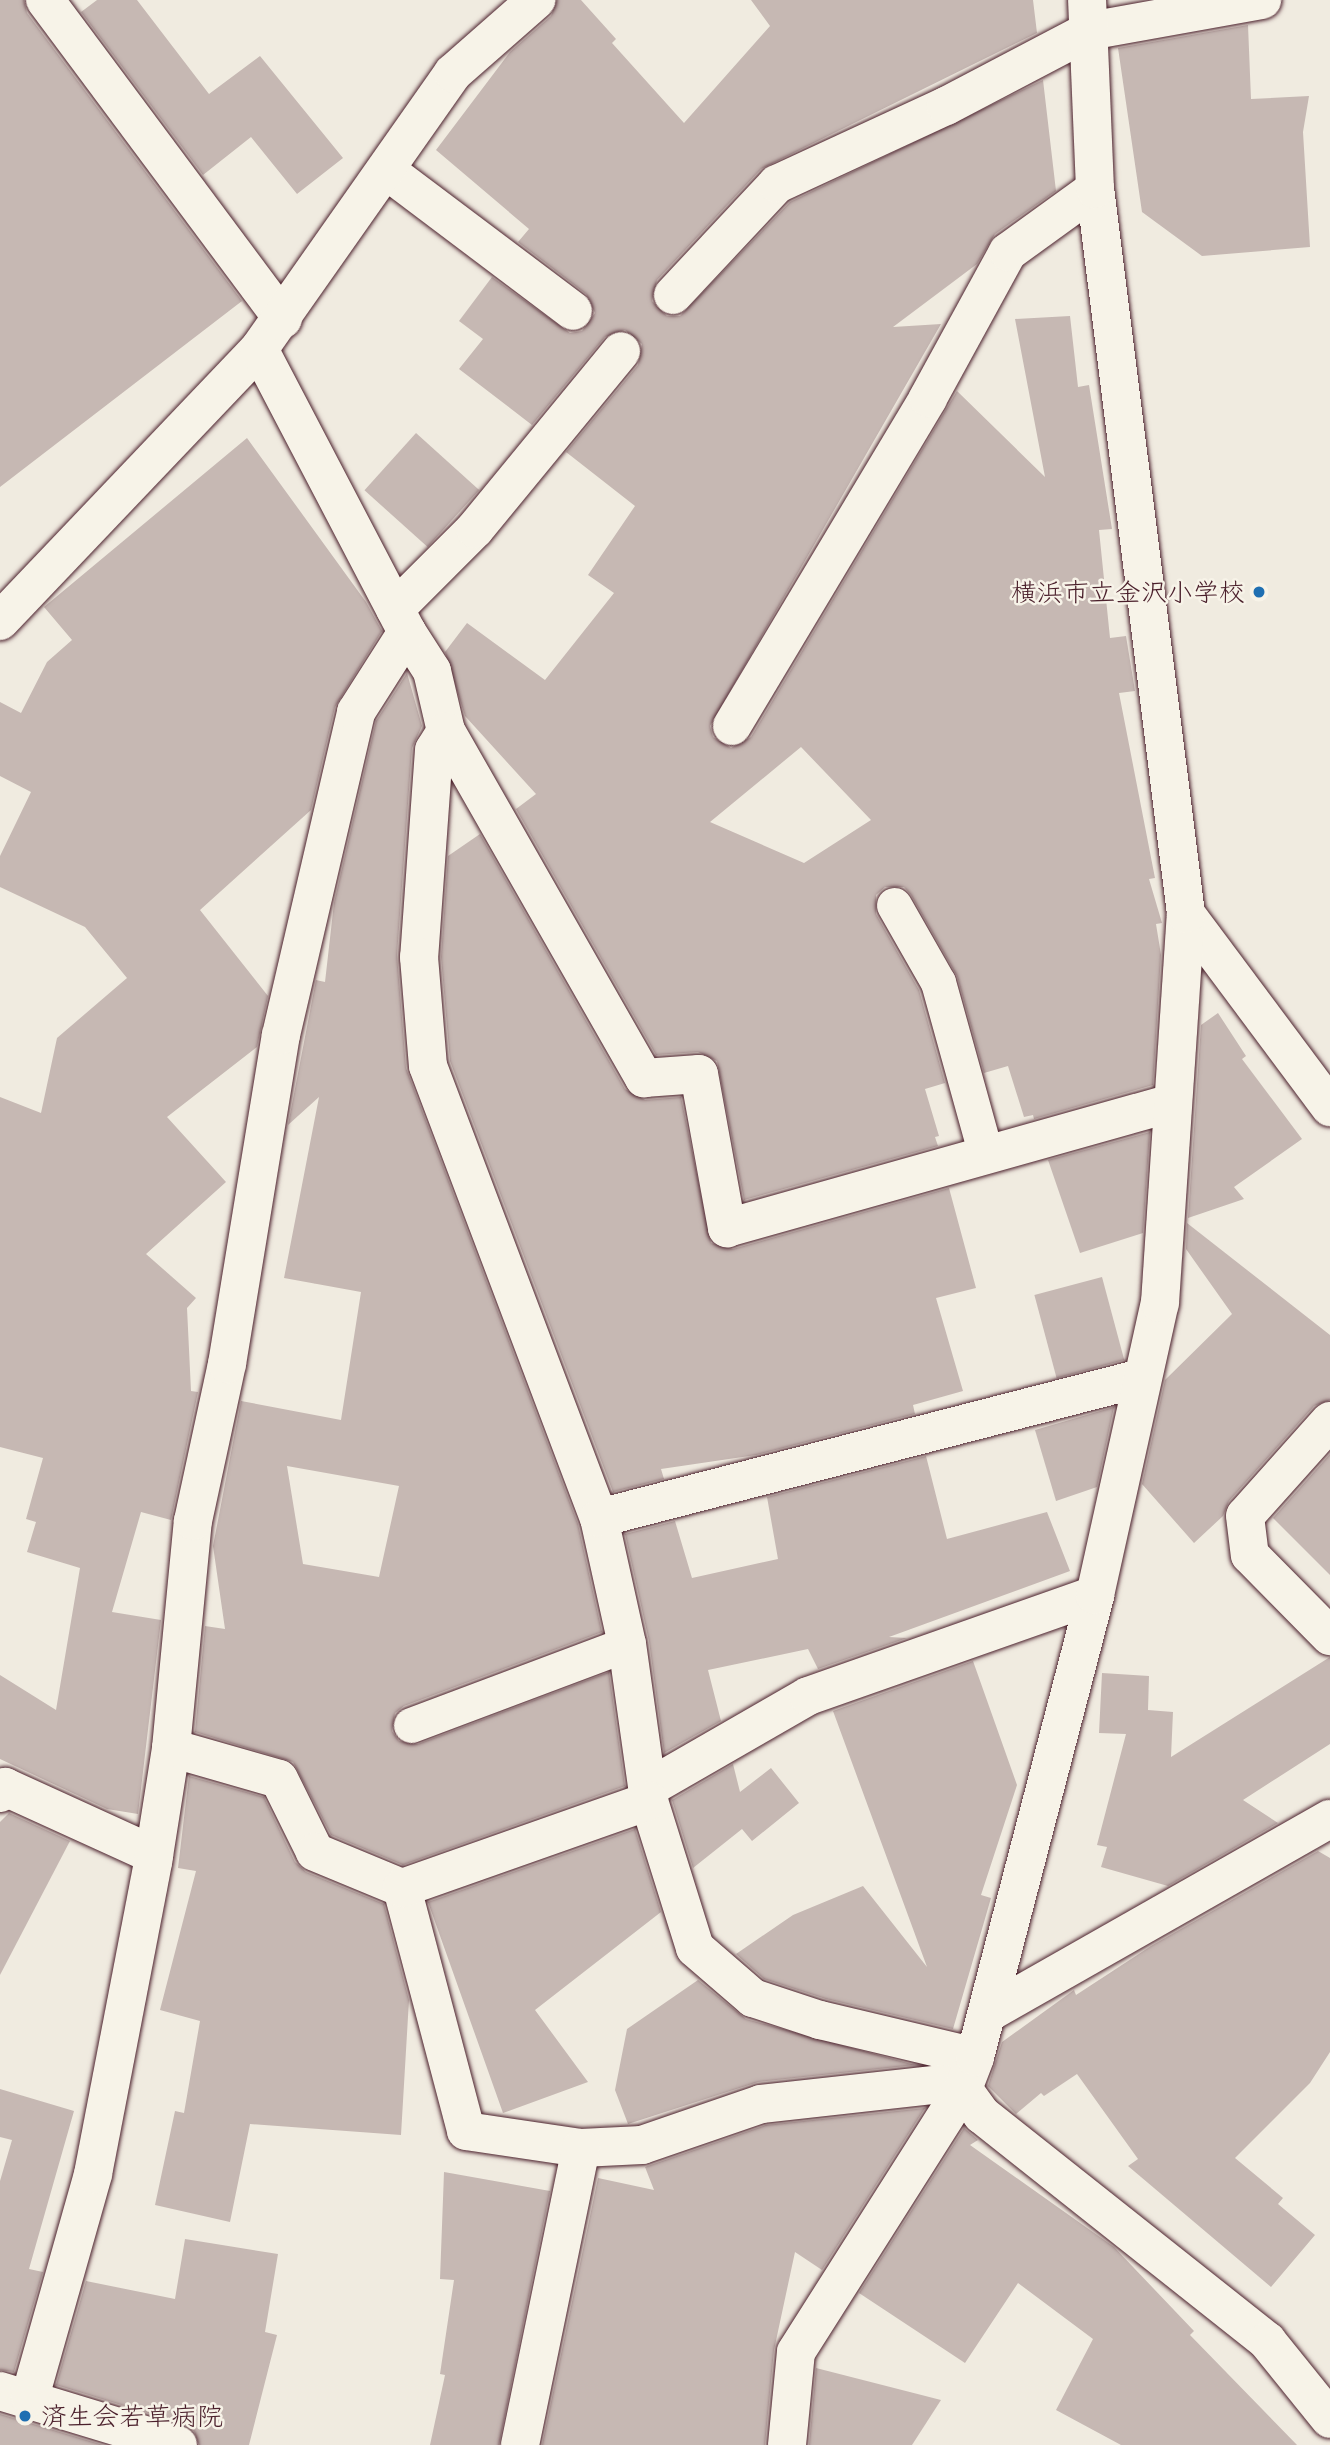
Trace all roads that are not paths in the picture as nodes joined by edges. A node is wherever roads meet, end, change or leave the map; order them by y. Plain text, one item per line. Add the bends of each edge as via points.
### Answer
1 (45, 0) edge
2 (536, 0) edge
3 (1262, 0) edge
4 (1088, 15) edge
5 (386, 170) junction
6 (1095, 189) junction
7 (673, 295) dead end
8 (573, 311) dead end
9 (283, 319) junction
10 (259, 349) junction
11 (621, 351) dead end
12 (401, 620) junction
13 (0, 621) edge
14 (732, 726) dead end
15 (446, 731) junction
16 (894, 905) dead end
17 (1186, 914) junction
18 (1171, 1103) junction
19 (1330, 1107) edge
20 (986, 1155) junction
21 (1141, 1378) junction
22 (1330, 1421) edge
23 (599, 1518) junction
24 (1096, 1595) junction
25 (1330, 1636) edge
26 (627, 1644) junction
27 (411, 1725) dead end
28 (172, 1748) junction
29 (0, 1793) edge
30 (650, 1794) junction
31 (1330, 1819) edge
32 (154, 1855) junction
33 (402, 1888) junction
34 (988, 2013) junction
35 (969, 2073) junction
36 (581, 2148) junction
37 (15, 2394) edge
38 (1330, 2419) edge
39 (178, 2445) edge
40 (520, 2445) edge
41 (787, 2445) edge

1 - 9 street
2 - 5 street via 453,73
3 - 4 street
4 - 6 street
4 - 7 street via 946,106 777,184
5 - 8 street
5 - 9 street
6 - 14 street via 1008,252 928,398
6 - 17 street
9 - 10 street
10 - 12 street
10 - 13 street
11 - 12 street
12 - 15 street via 432,671
12 - 28 street via 356,712 281,1035 227,1364 193,1521
15 - 20 street via 644,1078 698,1074 727,1228
15 - 23 street via 434,750 419,957 428,1066
16 - 20 lane via 938,982
17 - 18 street
17 - 19 street
18 - 20 street
18 - 21 street via 1160,1303
21 - 23 street
21 - 24 street
22 - 25 street via 1245,1516 1250,1555
23 - 26 street
24 - 30 street via 808,1696
24 - 34 street
26 - 27 lane
26 - 30 street
28 - 32 street
28 - 33 street via 279,1779 315,1852
29 - 32 street via 5,1787
30 - 33 street
30 - 35 street via 695,1948 753,1998
31 - 34 street
32 - 37 street via 93,2174
33 - 36 street via 466,2131
34 - 35 street
35 - 36 street via 943,2084 761,2104 642,2145
35 - 38 street via 982,2116 1267,2341
35 - 41 street via 796,2352
36 - 40 street
37 - 39 street

